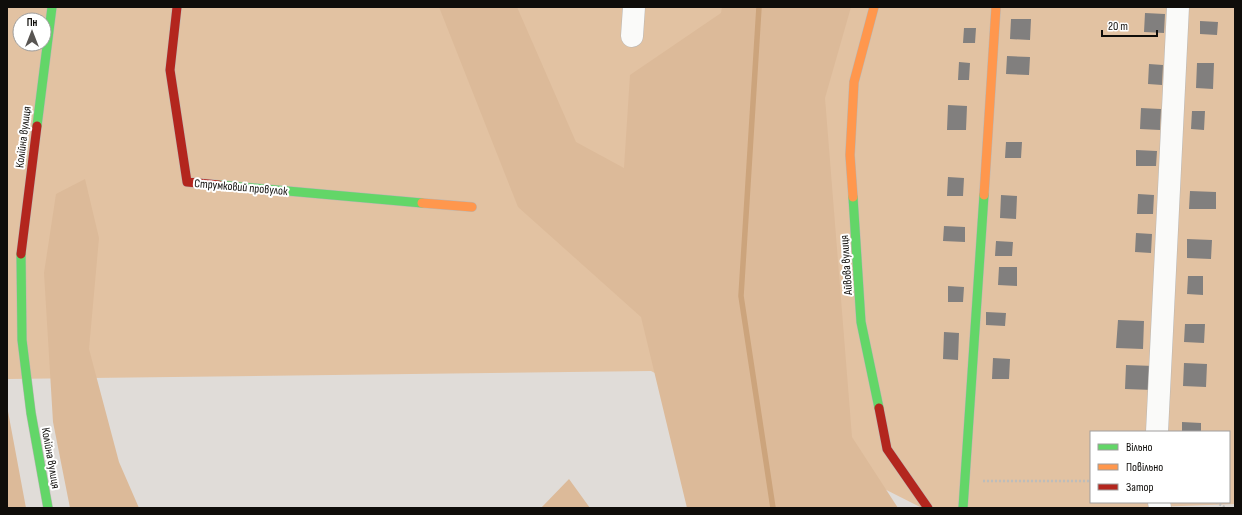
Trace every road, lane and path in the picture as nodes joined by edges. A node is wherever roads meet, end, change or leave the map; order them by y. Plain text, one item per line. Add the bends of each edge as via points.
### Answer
1 (52, 7) edge
2 (177, 7) edge
3 (634, 7) edge
4 (874, 7) edge
5 (996, 7) edge
6 (1178, 7) edge
7 (632, 36) dead end
8 (472, 207) dead end
9 (1157, 431) edge
10 (965, 481) junction
11 (1090, 481) edge
12 (48, 508) edge
13 (928, 508) edge
14 (963, 508) edge

1 - 12 street, Колійна вулиця via 21,252 22,340 31,413
2 - 8 street, Струмковий провулок via 170,70 187,182
3 - 7 street
4 - 13 street, Айвова вулиця via 854,82 850,155 862,322 887,449
5 - 10 street
6 - 9 street
10 - 11 path
10 - 14 street

